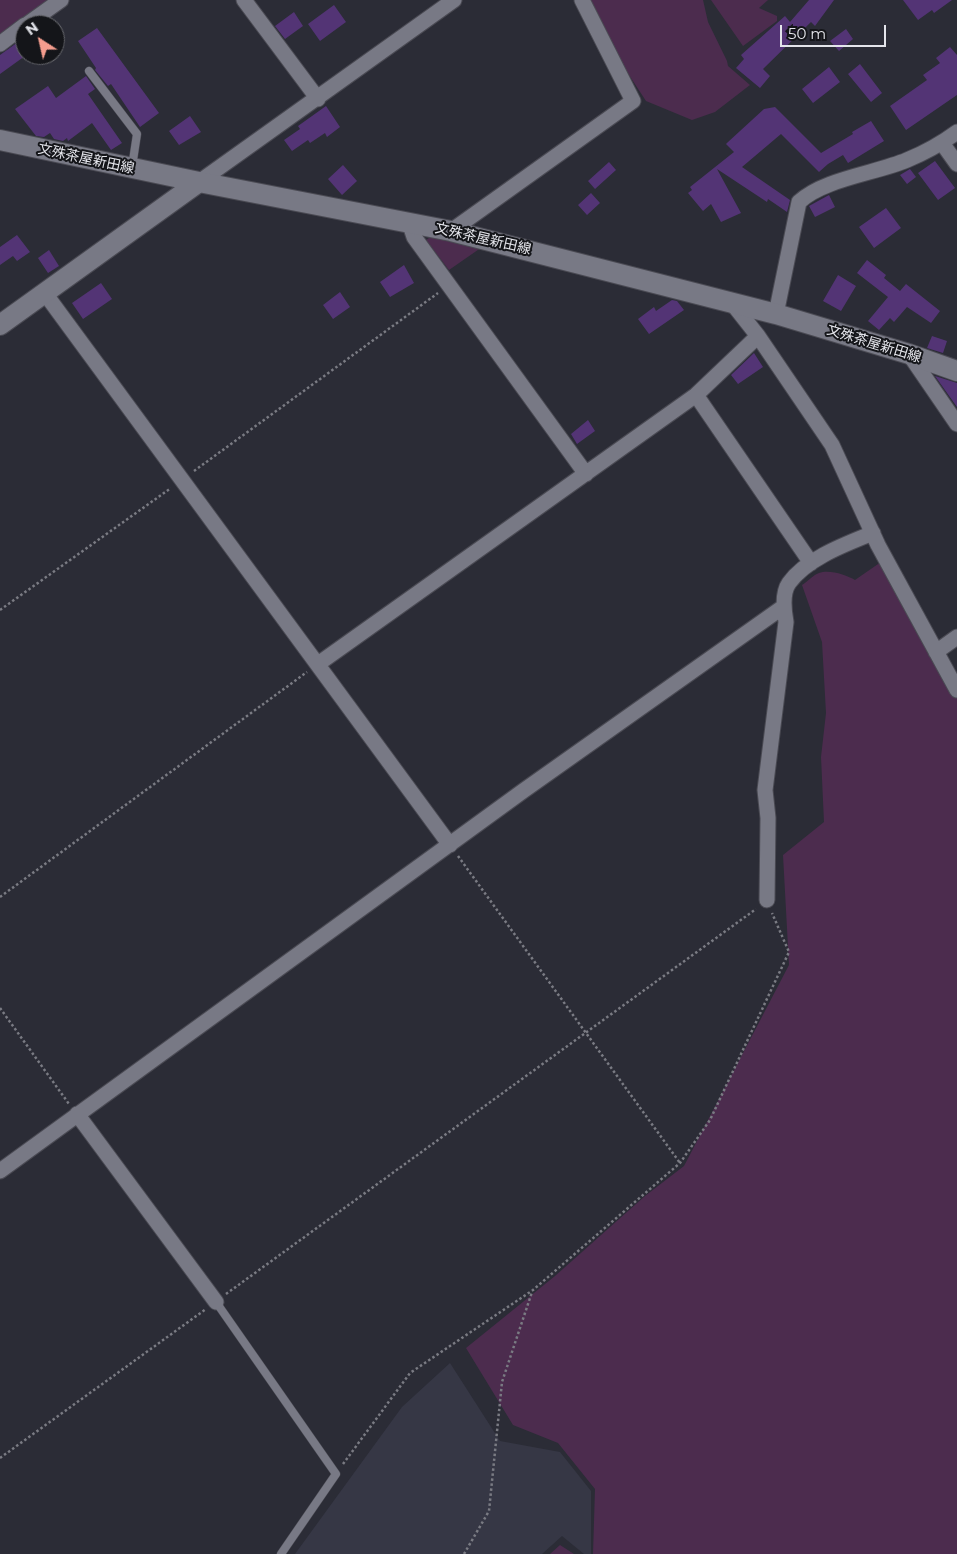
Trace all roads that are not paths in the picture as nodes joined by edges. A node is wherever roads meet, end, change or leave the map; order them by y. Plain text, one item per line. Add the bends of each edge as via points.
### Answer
1 (61, 0) edge
2 (244, 0) edge
3 (454, 0) edge
4 (582, 0) edge
5 (39, 15) edge
6 (15, 33) edge
7 (0, 44) edge
8 (89, 70) dead end
9 (318, 99) junction
10 (957, 132) edge
11 (0, 140) edge
12 (942, 143) junction
13 (957, 164) edge
14 (132, 168) junction
15 (199, 182) junction
16 (409, 222) junction
17 (451, 231) junction
18 (44, 292) junction
19 (732, 303) junction
20 (776, 314) junction
21 (0, 325) edge
22 (758, 336) junction
23 (909, 354) junction
24 (957, 372) edge
25 (696, 394) junction
26 (957, 424) edge
27 (586, 474) junction
28 (873, 533) junction
29 (812, 564) junction
30 (783, 607) junction
31 (957, 637) edge
32 (936, 652) junction
33 (318, 664) junction
34 (957, 690) edge
35 (450, 845) junction
36 (768, 900) road end
37 (77, 1114) junction
38 (0, 1171) edge
39 (216, 1302) joint
40 (281, 1554) edge

1 - 5 street
2 - 9 street
3 - 9 street
4 - 17 street via 633,101
6 - 7 street
8 - 14 lane via 137,134
9 - 15 street
10 - 12 street
11 - 14 main road, 文殊茶屋新田線
12 - 13 street
12 - 20 street via 906,161 848,178 799,202
14 - 15 main road, 文殊茶屋新田線
15 - 16 main road, 文殊茶屋新田線
15 - 18 main road
16 - 17 main road, 文殊茶屋新田線
16 - 27 street via 414,237
17 - 19 main road, 文殊茶屋新田線
18 - 21 main road
18 - 33 street
19 - 20 main road, 文殊茶屋新田線
19 - 22 street
20 - 23 main road, 文殊茶屋新田線
22 - 25 street
22 - 28 street via 832,445
23 - 24 main road, 文殊茶屋新田線
23 - 26 street
25 - 27 street
25 - 29 street
27 - 33 street
28 - 29 street via 832,550
28 - 32 street
29 - 30 street via 788,584
30 - 35 street
30 - 36 street via 786,622 765,790
31 - 32 street
32 - 34 street
33 - 35 street
35 - 37 street
37 - 38 street
37 - 39 street
39 - 40 lane via 336,1474

